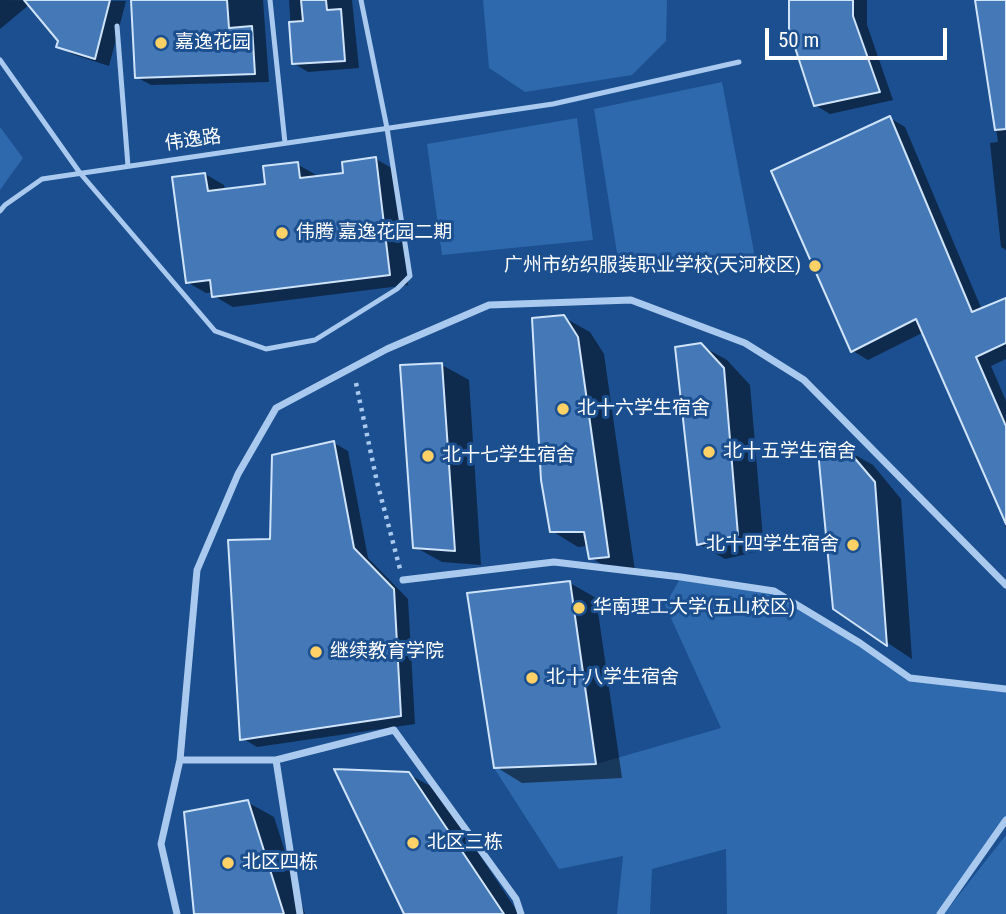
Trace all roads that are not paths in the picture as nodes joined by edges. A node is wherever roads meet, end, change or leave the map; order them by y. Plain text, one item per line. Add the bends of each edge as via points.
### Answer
1 (270, 0) edge
2 (361, 0) edge
3 (117, 26) dead end
4 (0, 60) edge
5 (739, 62) dead end
6 (387, 128) junction
7 (285, 143) junction
8 (128, 166) junction
9 (80, 173) junction
10 (0, 211) edge
11 (403, 580) road end
12 (1006, 585) edge
13 (1006, 689) edge
14 (180, 760) junction
15 (276, 761) junction
16 (1006, 820) edge
17 (177, 914) edge
18 (300, 914) edge
19 (521, 914) edge
20 (940, 914) edge

1 - 7 lane
2 - 6 lane
3 - 8 lane
4 - 9 lane
5 - 6 lane, 伟逸路 via 553,104
6 - 7 lane, 伟逸路
6 - 9 lane via 410,276 397,289 315,340 266,348 215,331
7 - 8 lane, 伟逸路
8 - 9 lane, 伟逸路
9 - 10 lane, 伟逸路 via 42,178
11 - 13 street via 554,562 774,591 910,678
12 - 14 street via 804,380 745,343 631,300 489,305 352,366 276,408 238,474 197,570
14 - 15 street
14 - 17 street via 161,844
15 - 18 street
15 - 19 street via 394,730 516,900
16 - 20 street

